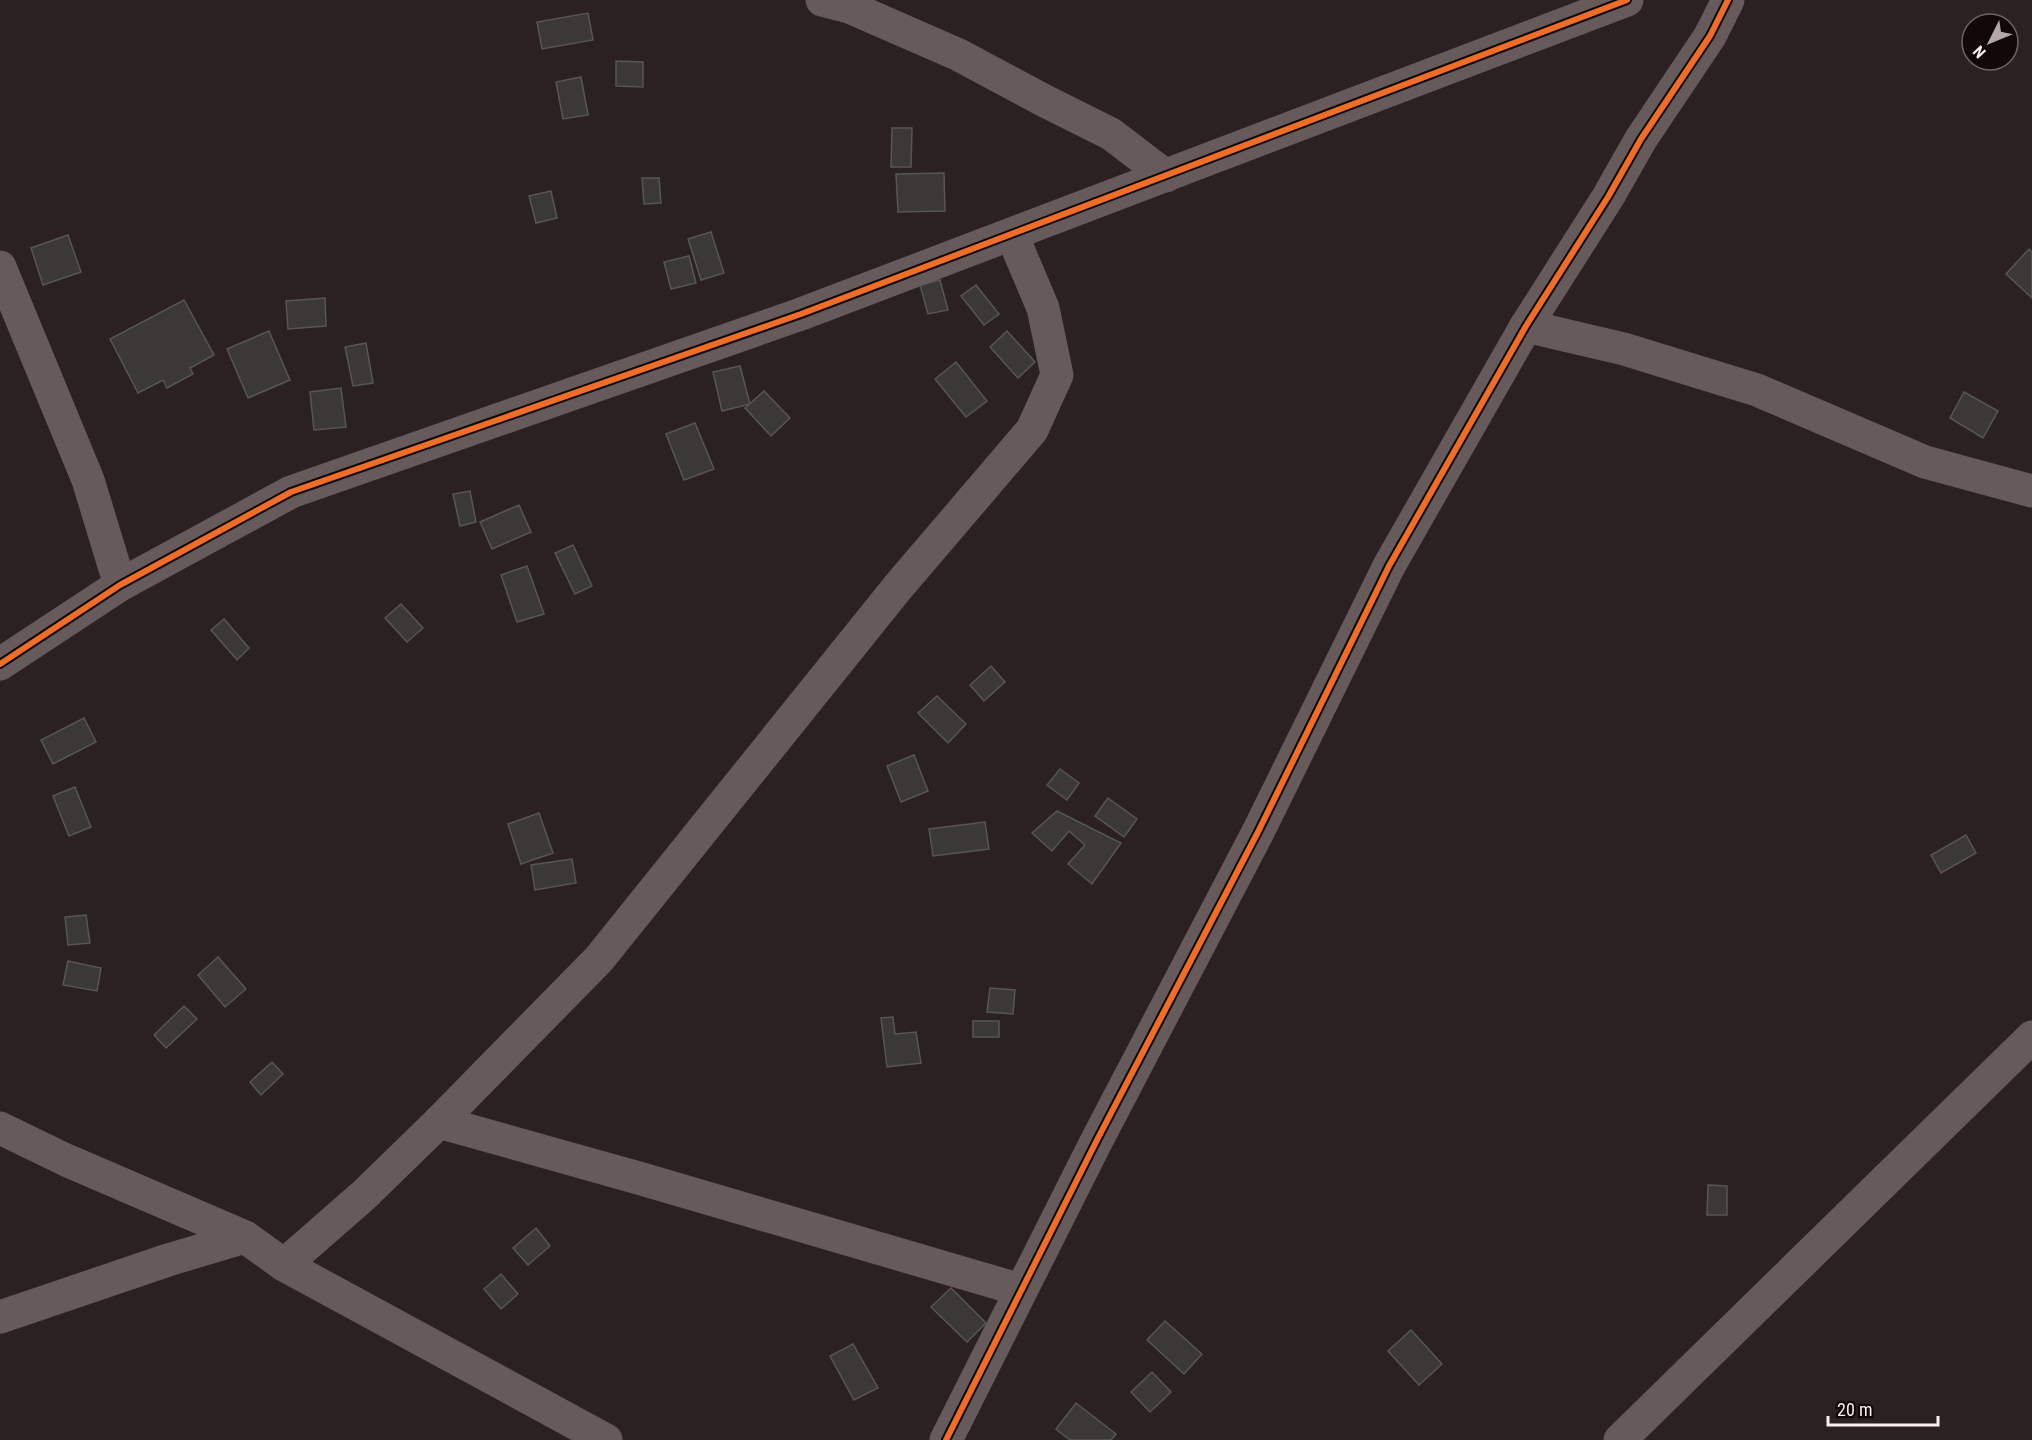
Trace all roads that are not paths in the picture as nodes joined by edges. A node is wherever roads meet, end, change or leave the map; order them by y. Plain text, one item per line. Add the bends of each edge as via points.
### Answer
1 (822, 0) edge
2 (1627, 0) edge
3 (1728, 0) edge
4 (1166, 176) junction
5 (1012, 235) junction
6 (0, 267) edge
7 (1526, 326) junction
8 (2032, 491) edge
9 (120, 585) junction
10 (0, 664) edge
11 (2032, 1037) edge
12 (439, 1122) junction
13 (0, 1128) edge
14 (245, 1237) junction
15 (284, 1265) junction
16 (1021, 1290) junction
17 (0, 1317) edge
18 (606, 1440) edge
19 (946, 1440) edge
20 (1620, 1440) edge

1 - 4 street via 849,7 959,55 1111,134
2 - 4 street
3 - 7 street via 1710,36 1641,139
4 - 5 street
5 - 9 street via 801,314 291,492
5 - 12 street via 1043,308 1057,375 1032,430 898,587 599,959
6 - 9 street via 88,480
7 - 8 street via 1624,349 1757,390 1925,462
7 - 16 street via 1389,566 1258,832
9 - 10 street
11 - 20 street
12 - 15 street
12 - 16 street
13 - 14 street
14 - 15 street
14 - 17 street
15 - 18 street
16 - 19 street

